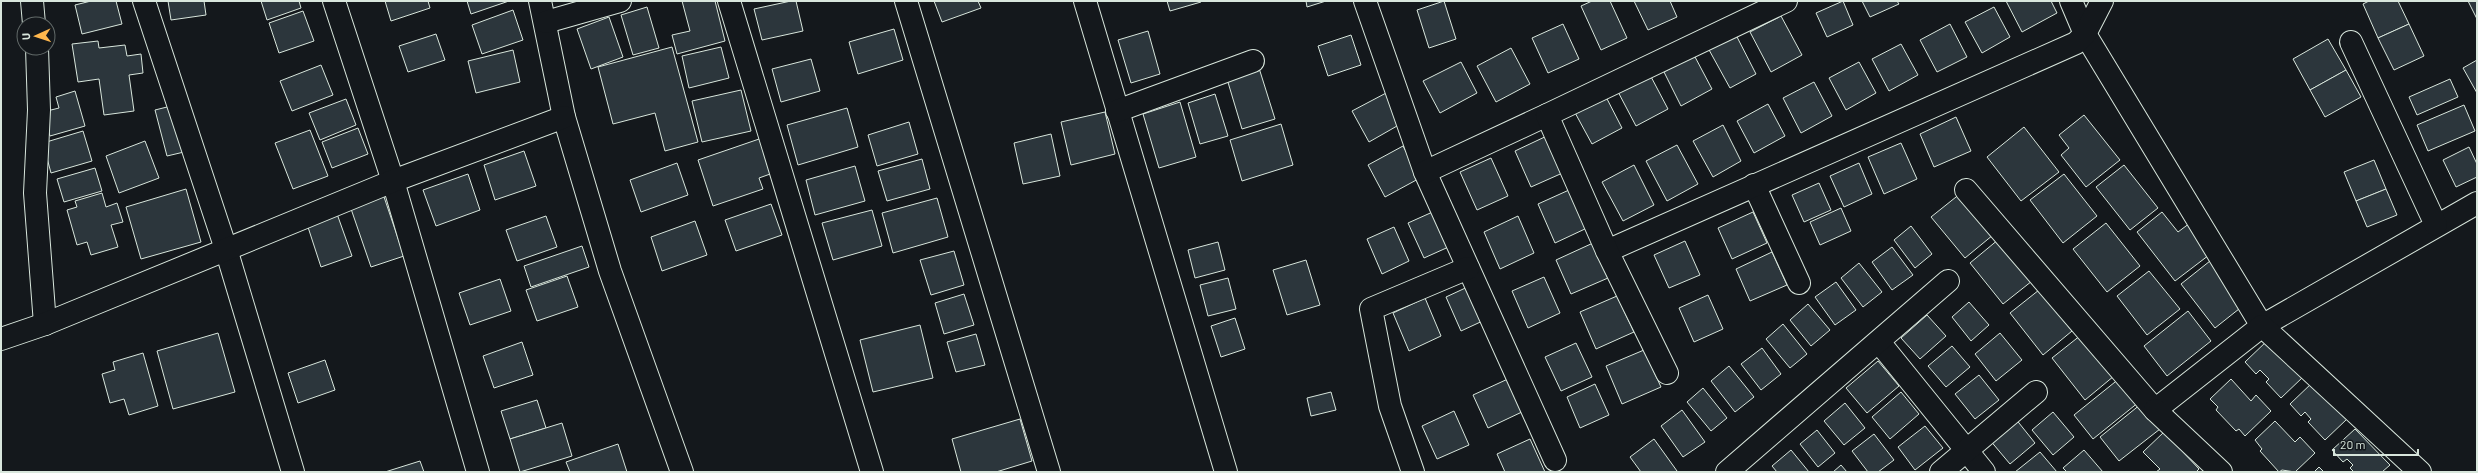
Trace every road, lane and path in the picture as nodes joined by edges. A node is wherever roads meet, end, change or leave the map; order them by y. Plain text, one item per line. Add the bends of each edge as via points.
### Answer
1 (32, 1) edge
2 (144, 1) edge
3 (334, 1) edge
4 (540, 1) edge
5 (620, 1) edge
6 (729, 1) edge
7 (906, 1) edge
8 (1085, 1) edge
9 (1365, 1) edge
10 (1786, 1) edge
11 (2071, 1) edge
12 (2102, 1) edge
13 (33, 16) edge
14 (546, 22) junction
15 (2085, 34) junction
16 (2351, 42) dead end
17 (37, 56) edge
18 (1252, 61) dead end
19 (1117, 111) junction
20 (1547, 114) junction
21 (564, 117) junction
22 (1425, 172) junction
23 (393, 181) junction
24 (1754, 185) junction
25 (1966, 190) dead end
26 (2477, 203) edge
27 (2436, 225) junction
28 (226, 249) junction
29 (1607, 250) junction
30 (1468, 268) junction
31 (1948, 281) dead end
32 (1799, 282) dead end
33 (42, 326) junction
34 (2262, 326) junction
35 (1, 339) edge
36 (1879, 342) junction
37 (1667, 373) dead end
38 (2036, 392) dead end
39 (2155, 410) junction
40 (1967, 451) junction
41 (1555, 460) dead end
42 (293, 472) edge
43 (478, 472) edge
44 (682, 472) edge
45 (872, 472) edge
46 (1049, 472) edge
47 (1226, 472) edge
48 (1413, 472) edge
49 (1727, 472) edge
50 (1940, 472) edge
51 (1984, 472) edge
52 (2221, 472) edge
53 (2420, 472) edge

1 - 13 street
2 - 28 street
3 - 23 street
4 - 14 street
5 - 14 street
6 - 45 street
7 - 46 street
8 - 19 street
9 - 22 street
10 - 20 street
11 - 15 street
12 - 15 street
14 - 21 street
15 - 24 street via 2076,43
15 - 34 street
16 - 27 street
17 - 33 street via 39,110 35,193
18 - 19 street
19 - 47 street
20 - 22 street
20 - 29 street
21 - 23 street
21 - 44 street via 610,271
22 - 30 street
23 - 28 street
23 - 43 street
24 - 29 street
24 - 32 street
25 - 39 street
26 - 27 street
27 - 34 street
28 - 33 street
28 - 42 street
29 - 37 street
30 - 41 street
30 - 48 street via 1371,309 1390,406
31 - 36 street
33 - 35 street
34 - 39 street
34 - 53 street
36 - 40 street
36 - 49 street
38 - 40 street
39 - 52 street
40 - 50 street
40 - 51 street

